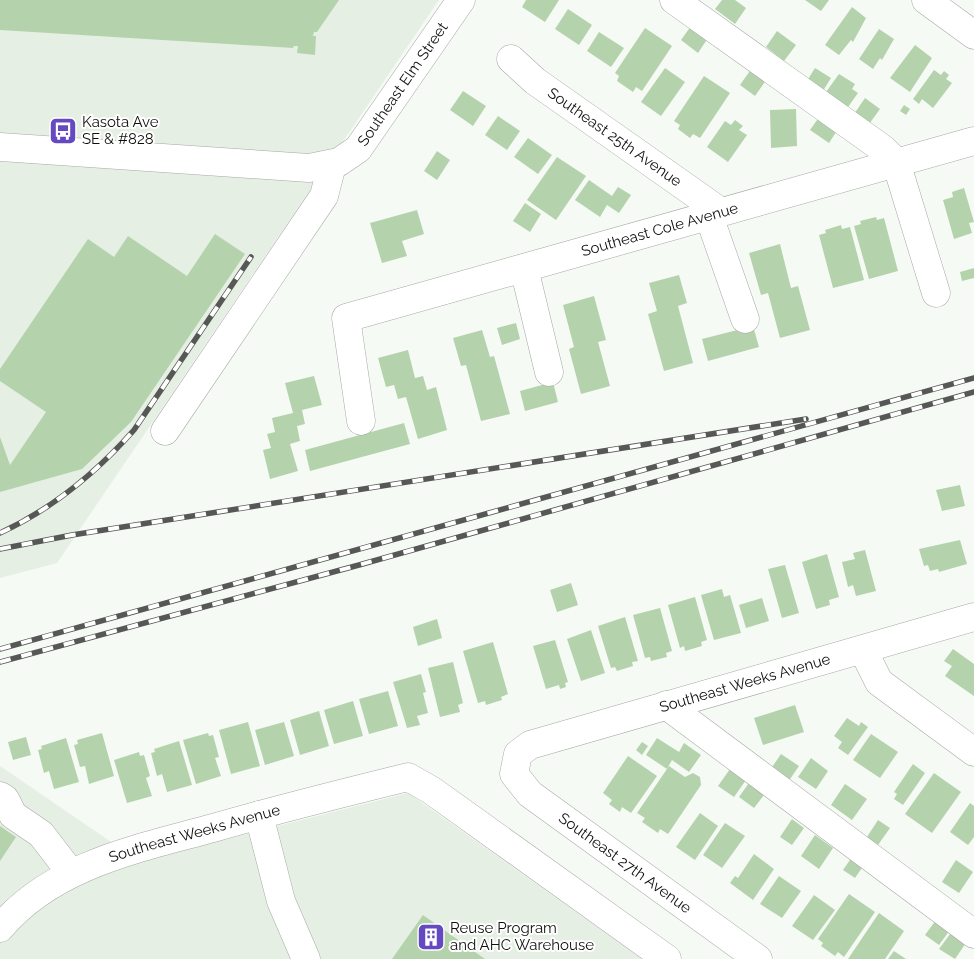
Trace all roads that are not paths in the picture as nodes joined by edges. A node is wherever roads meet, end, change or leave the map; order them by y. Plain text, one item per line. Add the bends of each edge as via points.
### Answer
1 (461, 0) edge
2 (674, 0) edge
3 (926, 0) edge
4 (974, 35) edge
5 (511, 58) dead end
6 (974, 141) edge
7 (0, 147) edge
8 (896, 162) junction
9 (336, 163) junction
10 (715, 214) junction
11 (524, 268) junction
12 (936, 294) dead end
13 (745, 319) dead end
14 (549, 372) dead end
15 (361, 421) dead end
16 (166, 431) dead end
17 (974, 617) edge
18 (863, 650) junction
19 (666, 706) junction
20 (974, 752) edge
21 (518, 754) joint
22 (0, 796) edge
23 (258, 815) junction
24 (71, 873) junction
25 (0, 928) edge
26 (974, 934) edge
27 (306, 959) edge
28 (667, 959) edge
29 (758, 959) edge

1 - 9 street, Southeast Elm Street via 358,150
2 - 8 street via 883,149
3 - 4 street
5 - 10 street, Southeast 25th Avenue via 535,81
6 - 8 street, Southeast Cole Avenue
7 - 9 street via 309,168
8 - 10 street, Southeast Cole Avenue
8 - 12 street
9 - 16 street via 324,196
10 - 11 street, Southeast Cole Avenue
10 - 13 street
11 - 14 street
11 - 15 street, Southeast Cole Avenue via 346,318
17 - 18 street, Southeast Weeks Avenue
18 - 19 street, Southeast Weeks Avenue
18 - 20 street via 879,682
19 - 21 street, Southeast Weeks Avenue via 530,745
19 - 26 street
21 - 29 street, Southeast 27th Avenue via 514,774 530,794
22 - 24 street via 13,815 41,834
23 - 24 street, Southeast Weeks Avenue via 103,859
23 - 27 street via 281,901
23 - 28 street, Southeast Weeks Avenue via 408,777
24 - 25 street, Southeast Weeks Avenue via 20,907

